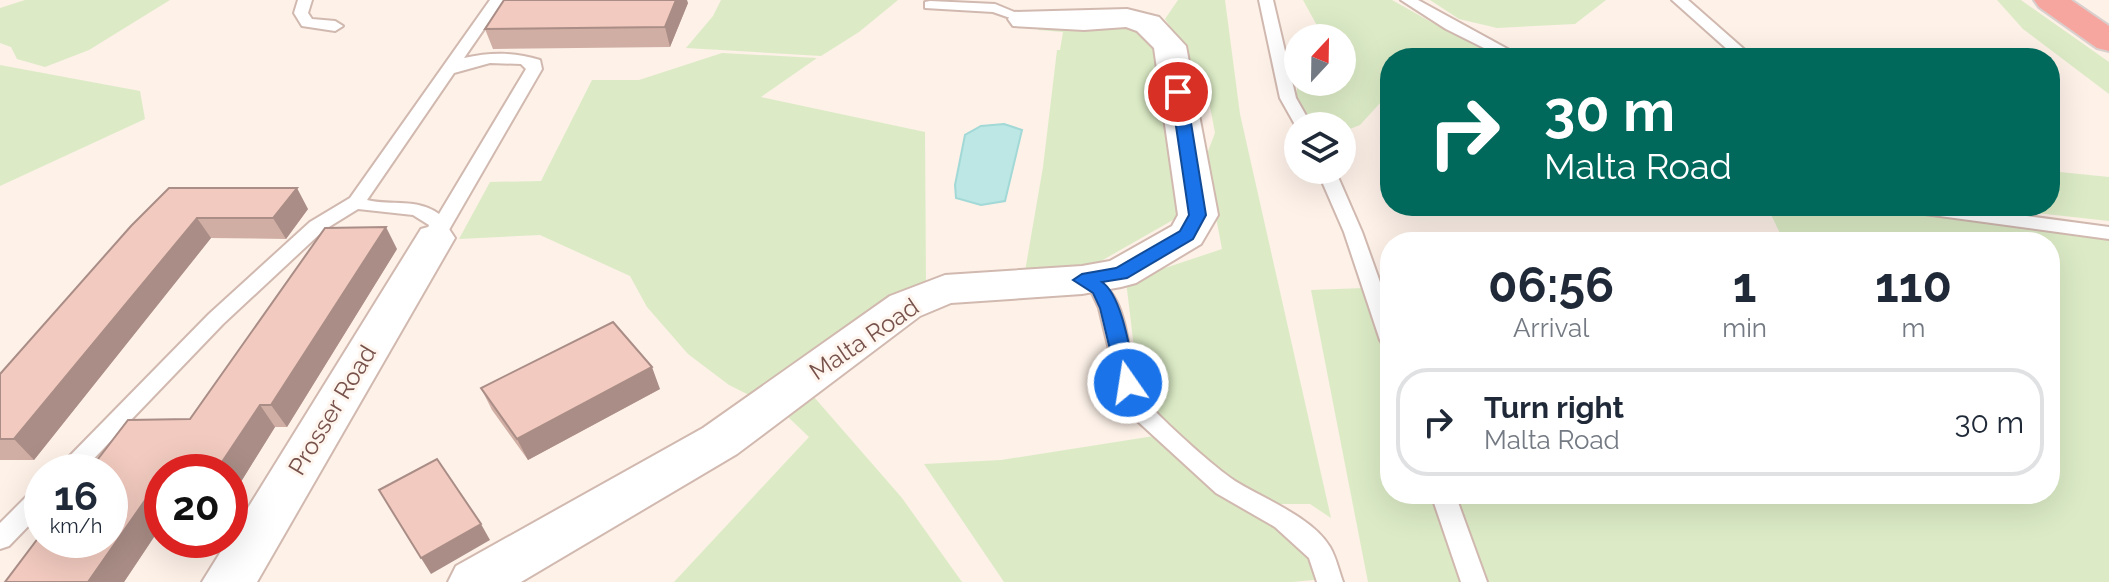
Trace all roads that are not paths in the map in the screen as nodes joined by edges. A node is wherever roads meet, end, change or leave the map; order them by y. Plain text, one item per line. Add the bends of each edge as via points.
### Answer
1 (305, 0) edge
2 (497, 0) edge
3 (1266, 0) edge
4 (1408, 0) edge
5 (1679, 0) edge
6 (2050, 0) edge
7 (930, 5) dead end
8 (1024, 19) joint
9 (335, 26) dead end
10 (2109, 41) edge
11 (1496, 48) edge
12 (1734, 48) edge
13 (447, 70) junction
14 (1296, 112) edge
15 (1332, 184) edge
16 (356, 202) junction
17 (1996, 216) edge
18 (2109, 233) edge
19 (435, 238) junction
20 (1082, 280) junction
21 (1380, 311) edge
22 (84, 454) edge
23 (1447, 504) edge
24 (24, 514) edge
25 (0, 539) edge
26 (229, 582) edge
27 (475, 582) edge
28 (1330, 582) edge
29 (1474, 582) edge

1 - 9 lane via 301,13 307,23
2 - 13 lane
3 - 14 lane via 1288,98
4 - 11 lane
5 - 12 lane
6 - 10 highway
7 - 8 lane via 995,8
8 - 20 street, Malta Road via 1127,18 1148,24 1170,46 1198,215 1187,235 1121,273
13 - 16 lane
13 - 19 lane via 478,59 534,63
15 - 21 lane
16 - 19 lane via 416,207 439,224
16 - 22 lane via 317,226 216,319
17 - 18 lane
19 - 26 street, Prosser Road
20 - 27 street, Malta Road via 945,289 905,306 720,441
20 - 28 lane via 1100,289 1109,308 1128,383 1141,411 1224,486 1284,520 1320,552
23 - 29 lane
24 - 25 lane

